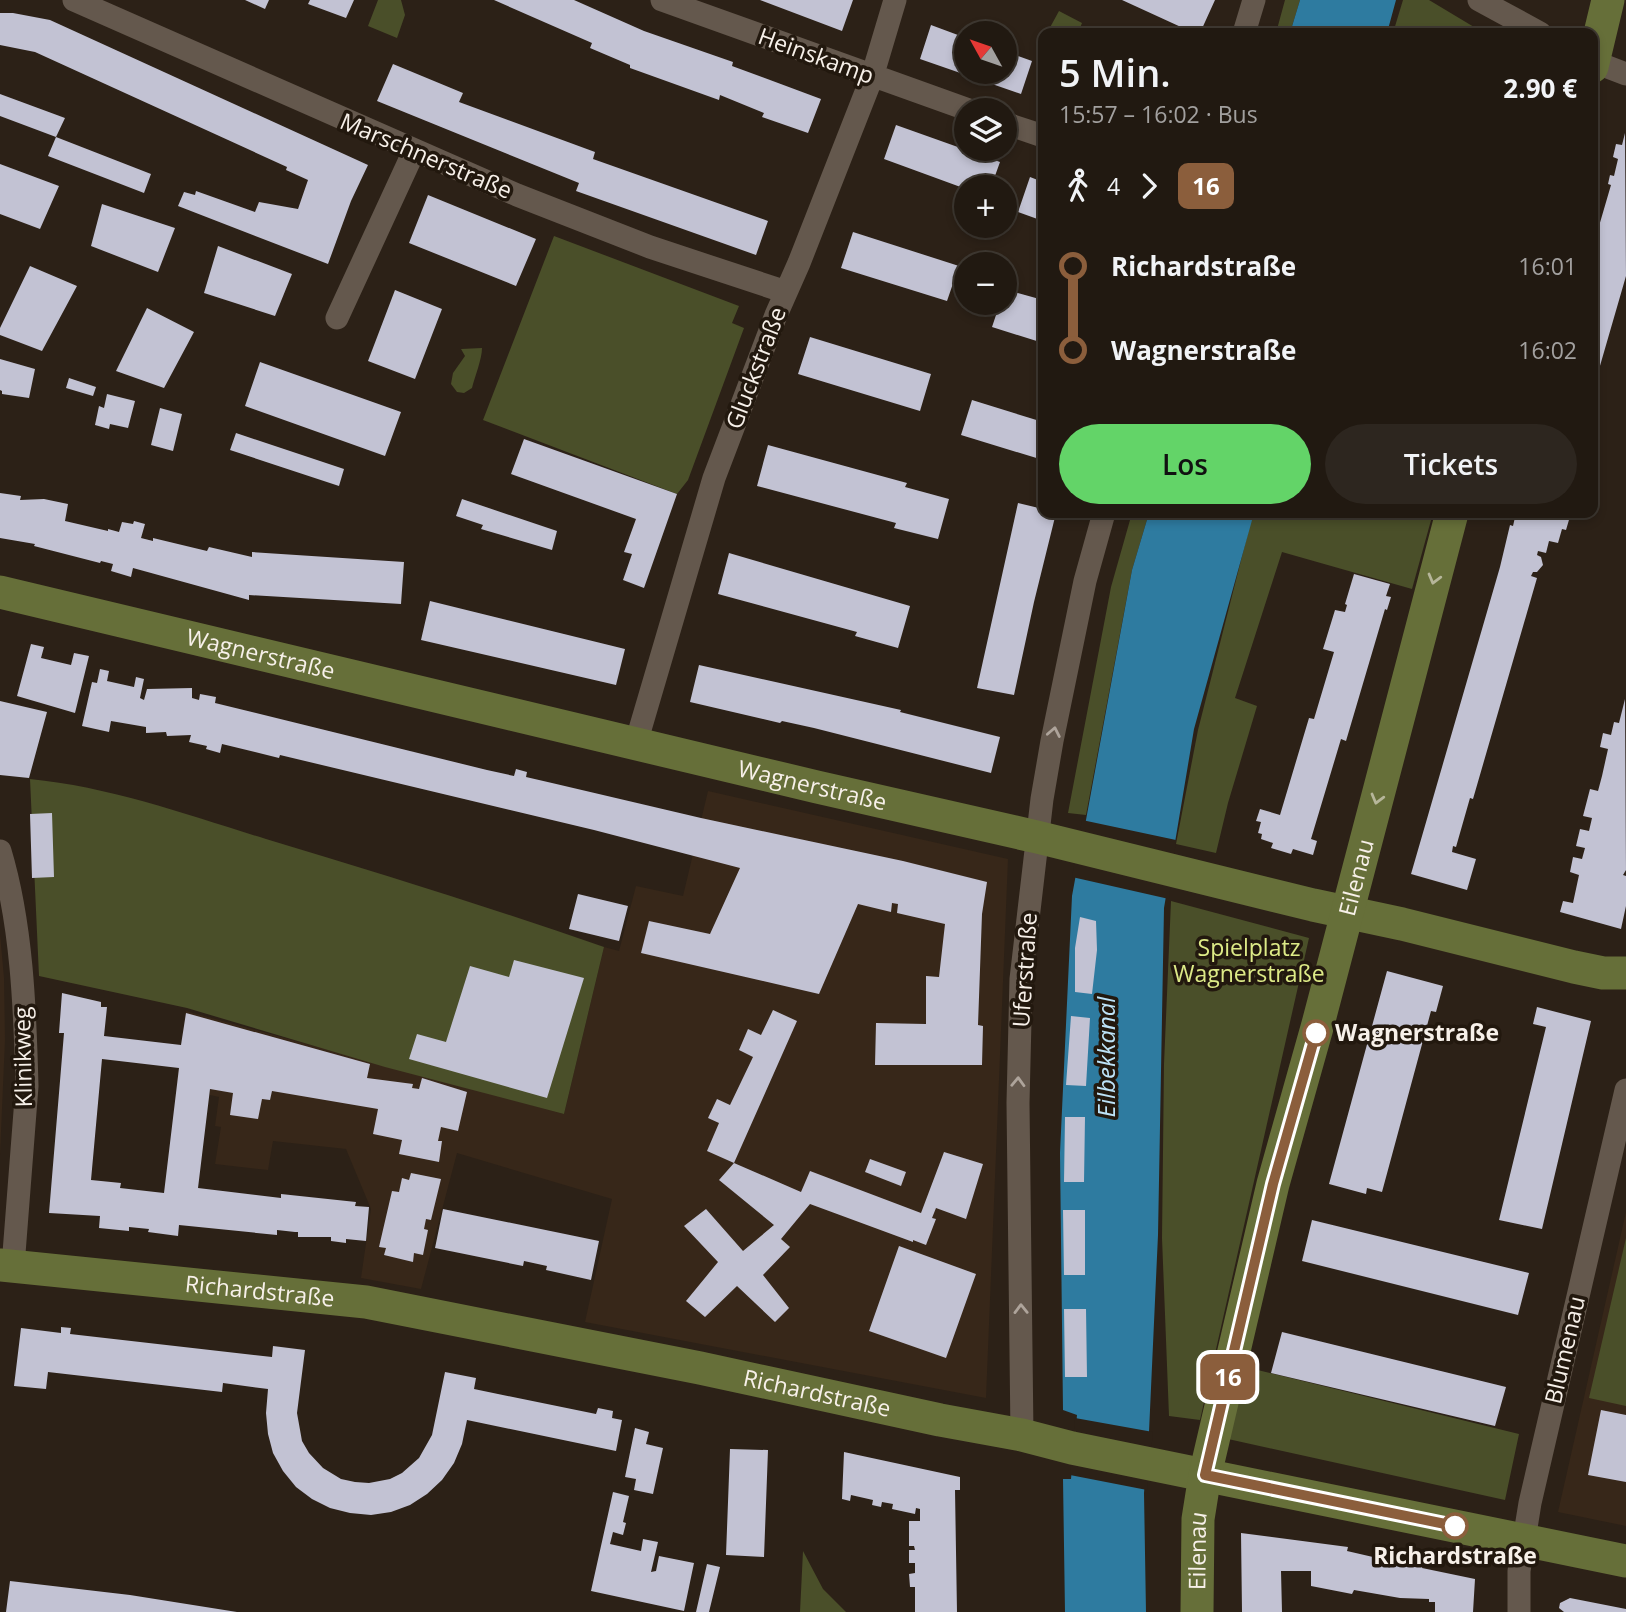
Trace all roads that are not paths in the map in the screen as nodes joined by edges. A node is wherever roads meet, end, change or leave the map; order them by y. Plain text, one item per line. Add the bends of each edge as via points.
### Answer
1 (74, 0) edge
2 (662, 0) edge
3 (895, 0) edge
4 (1254, 0) edge
5 (1479, 0) edge
6 (1608, 0) edge
7 (1246, 28) edge
8 (1532, 28) edge
9 (1598, 42) edge
10 (1598, 65) edge
11 (1626, 74) edge
12 (872, 76) junction
13 (954, 105) edge
14 (1017, 127) edge
15 (1038, 134) edge
16 (414, 151) junction
17 (786, 292) junction
18 (338, 318) dead end
19 (1103, 518) edge
20 (1451, 518) edge
21 (0, 592) edge
22 (636, 743) junction
23 (1037, 837) junction
24 (0, 851) edge
25 (1347, 912) junction
26 (1626, 972) edge
27 (1626, 1090) edge
28 (6, 1265) edge
29 (1022, 1435) junction
30 (1205, 1475) junction
31 (1524, 1541) junction
32 (1626, 1560) edge
33 (1197, 1612) edge
34 (1519, 1612) edge

1 - 16 street, Marschnerstraße
2 - 12 street, Heinskamp
3 - 12 street, Gluckstraße
4 - 7 street
5 - 8 street
6 - 9 street
10 - 11 street
12 - 13 street, Heinskamp
12 - 17 street, Gluckstraße
14 - 15 street
16 - 17 street, Marschnerstraße via 650,247
16 - 18 street
17 - 22 street, Gluckstraße via 714,478
23 -> 19 street, Uferstraße via 1060,699
20 -> 25 street, Eilenau
21 - 22 street, Wagnerstraße
22 - 23 street, Wagnerstraße
23 - 25 street, Wagnerstraße
29 -> 23 street, Uferstraße via 1018,1089 1021,979
24 - 28 street, Klinikweg via 19,950 27,1086
25 - 26 street, Wagnerstraße via 1574,967
25 - 30 street, Eilenau via 1273,1184
27 - 31 street, Blumenau
28 - 29 street, Richardstraße via 366,1302
29 - 30 street, Richardstraße
30 - 31 street, Richardstraße
30 - 33 street, Eilenau via 1197,1530
31 - 32 street, Richardstraße
31 - 34 street, Blumenau

